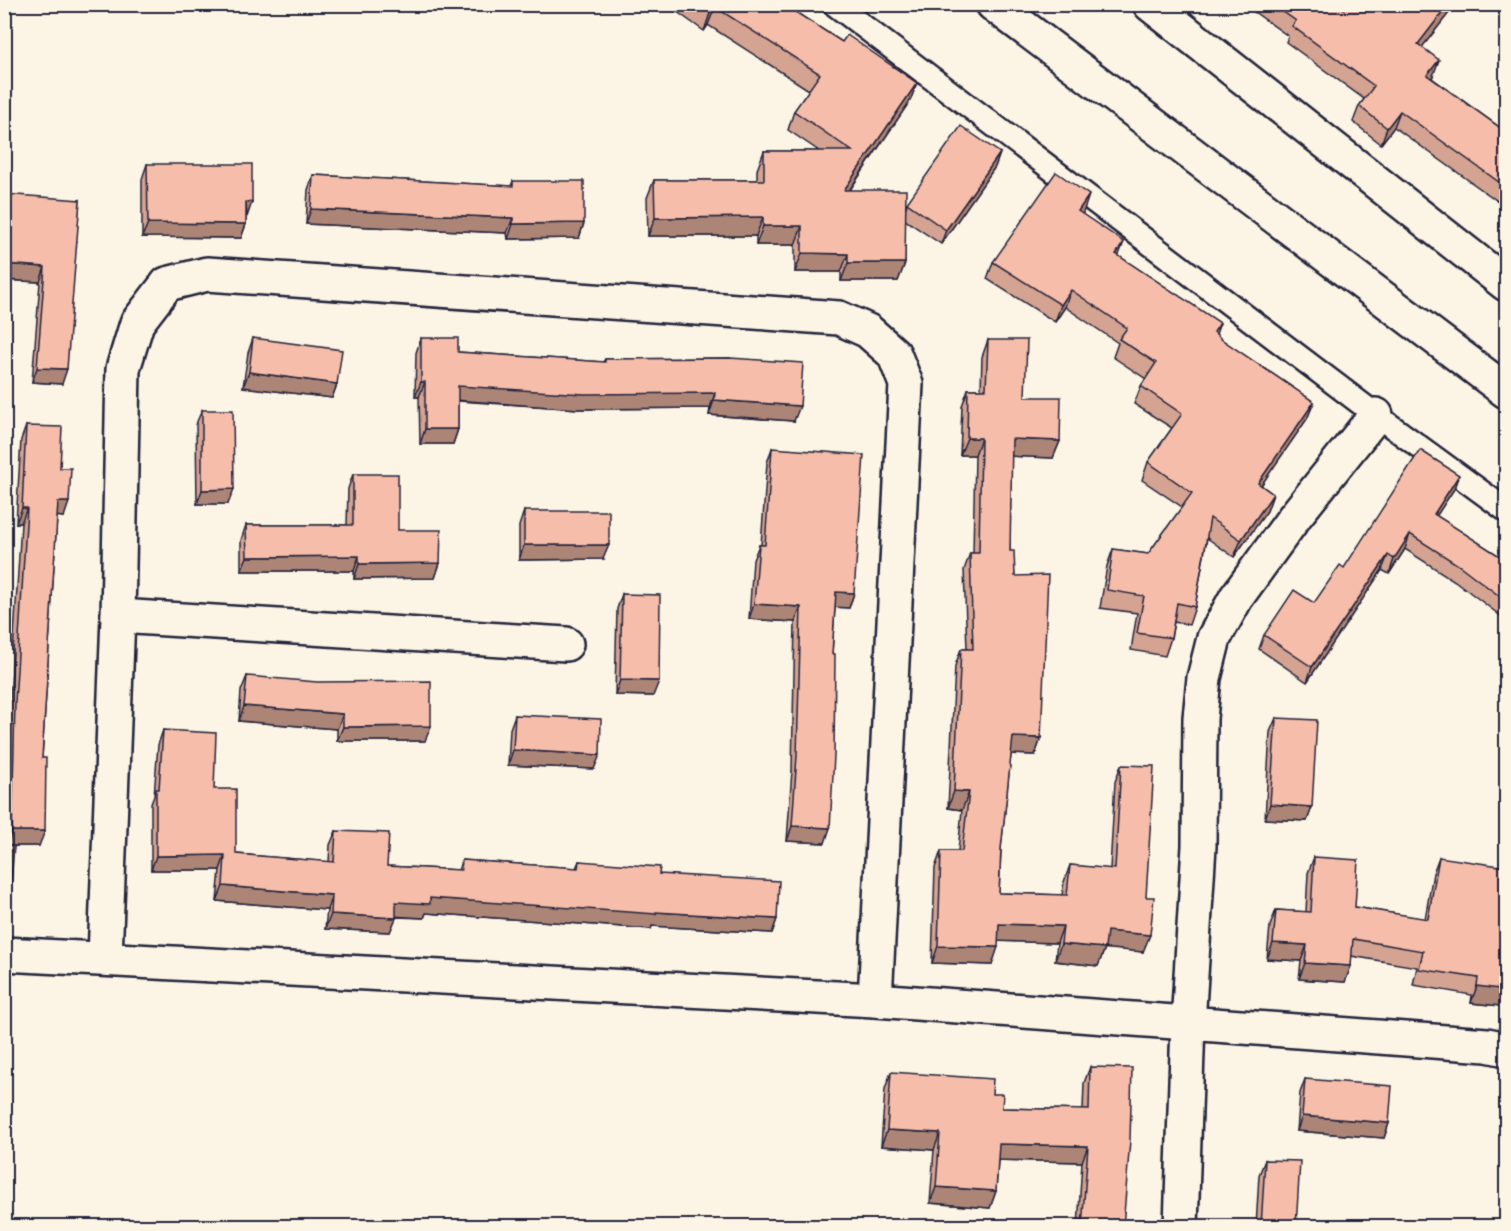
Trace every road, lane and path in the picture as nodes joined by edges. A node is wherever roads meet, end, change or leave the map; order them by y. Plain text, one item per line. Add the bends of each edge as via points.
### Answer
1 (834, 4) edge
2 (993, 4) edge
3 (1150, 4) edge
4 (1506, 284) edge
5 (1506, 391) edge
6 (1376, 415) junction
7 (1506, 510) edge
8 (118, 616) junction
9 (566, 644) dead end
10 (4, 954) edge
11 (105, 958) junction
12 (875, 1000) junction
13 (1188, 1024) junction
14 (1506, 1049) edge
15 (1181, 1227) edge

1 - 6 lane
2 - 5 street
3 - 4 street
6 - 7 lane
6 - 13 street via 1236,598 1215,638 1204,678 1200,718 1199,846
8 - 9 street
8 - 11 street
8 - 12 street via 123,369 137,322 167,284 207,274 838,318 868,331 894,354 906,384
10 - 11 street
11 - 12 street
12 - 13 street
13 - 14 street
13 - 15 street

